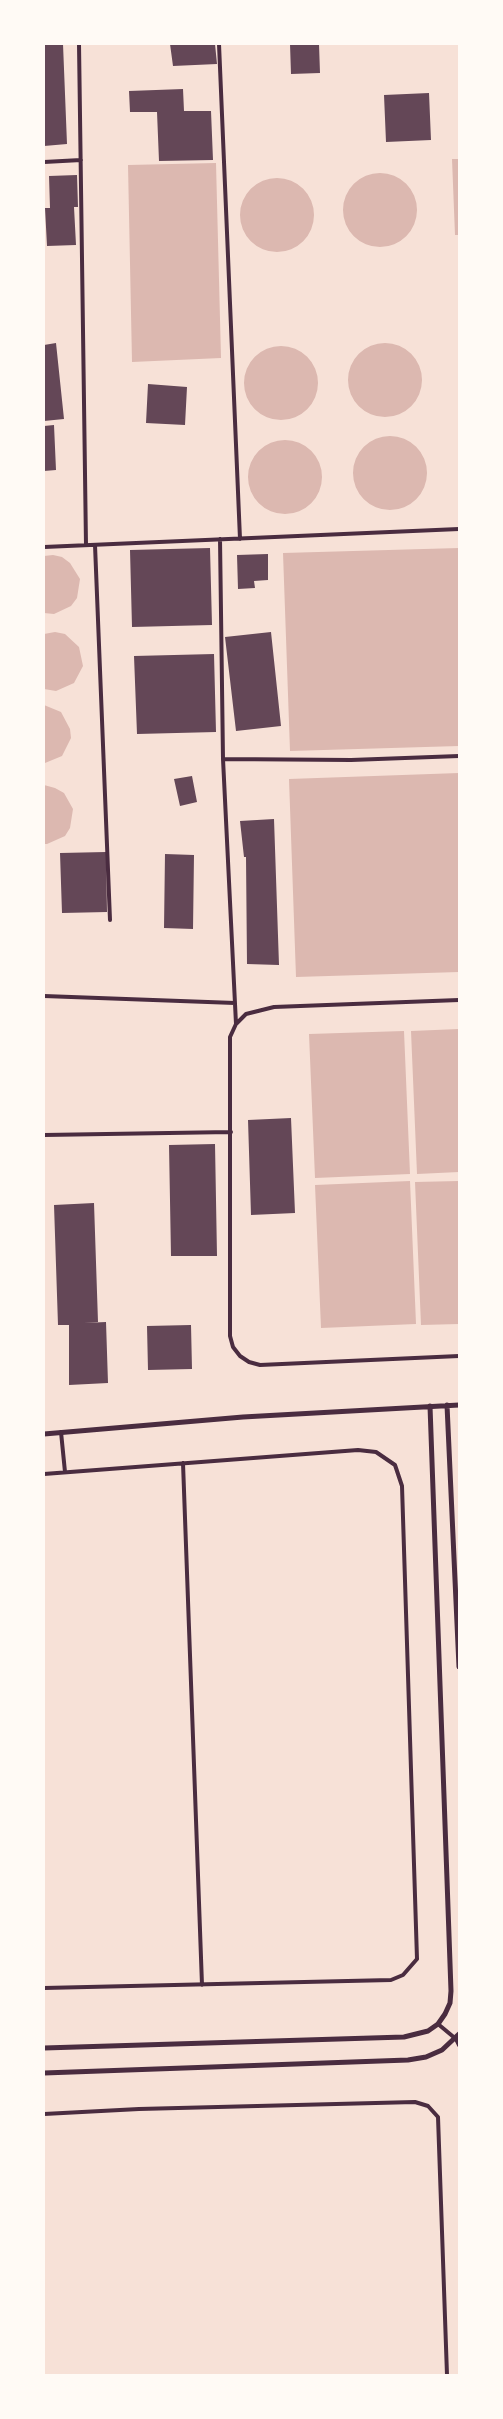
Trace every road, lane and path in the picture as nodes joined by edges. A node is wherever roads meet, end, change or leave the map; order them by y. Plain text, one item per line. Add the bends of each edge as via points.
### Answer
1 (79, 44) edge
2 (219, 44) edge
3 (81, 160) junction
4 (44, 162) edge
5 (459, 529) edge
6 (240, 538) junction
7 (220, 539) junction
8 (86, 545) junction
9 (95, 545) junction
10 (44, 547) edge
11 (459, 756) edge
12 (223, 759) junction
13 (110, 920) dead end
14 (44, 996) edge
15 (459, 1000) edge
16 (235, 1003) junction
17 (236, 1024) junction
18 (231, 1132) junction
19 (44, 1136) edge
20 (459, 1356) edge
21 (459, 1405) edge
22 (430, 1406) junction
23 (447, 1406) junction
24 (61, 1432) junction
25 (44, 1434) edge
26 (182, 1463) junction
27 (65, 1472) junction
28 (44, 1474) edge
29 (459, 1667) edge
30 (202, 1985) junction
31 (44, 1988) edge
32 (438, 2024) junction
33 (458, 2036) edge
34 (459, 2045) edge
35 (44, 2048) edge
36 (44, 2073) edge
37 (44, 2114) edge
38 (447, 2375) edge

1 - 3 lane
2 - 6 lane
3 - 4 lane
3 - 8 lane
5 - 6 lane
6 - 7 lane
7 - 9 lane
7 - 12 lane
8 - 9 lane
8 - 10 lane
9 - 13 lane
11 - 12 lane via 351,760
12 - 16 lane
14 - 16 lane
15 - 17 lane via 274,1007 246,1014
16 - 17 lane
17 - 18 lane via 230,1037
18 - 19 lane
18 - 20 lane via 230,1336 240,1356 260,1365
21 - 23 street
22 - 23 street
22 - 24 street
22 - 32 street via 451,1991 450,2003
23 - 29 street
24 - 25 street
24 - 27 lane
26 - 27 lane
26 - 30 lane
26 - 30 lane via 358,1450 376,1452 395,1465 402,1486 418,1959 403,1976 391,1980
27 - 28 lane
30 - 31 lane
32 - 33 lane
32 - 35 street via 416,2036 404,2037
33 - 34 lane
33 - 36 street via 442,2050 408,2060
37 - 38 lane via 415,2102 428,2106 438,2117

